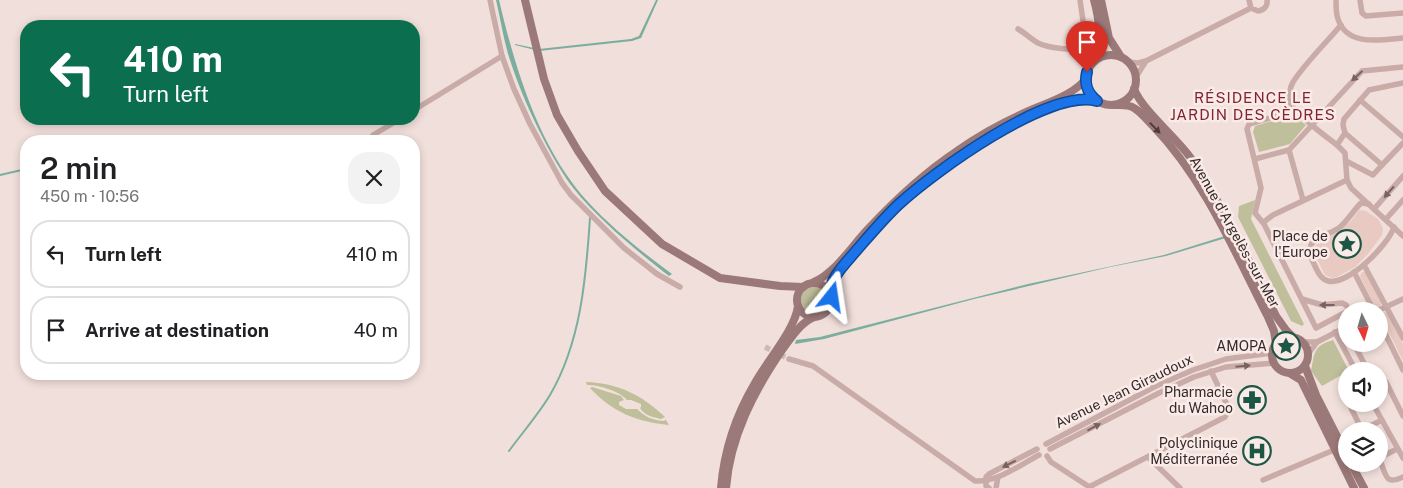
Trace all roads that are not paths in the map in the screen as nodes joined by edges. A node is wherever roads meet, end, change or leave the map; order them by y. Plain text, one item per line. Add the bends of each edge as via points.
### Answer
1 (490, 0) edge
2 (526, 0) edge
3 (1080, 0) edge
4 (1094, 0) edge
5 (1101, 0) edge
6 (1249, 0) edge
7 (1268, 0) edge
8 (1336, 0) edge
9 (1360, 0) edge
10 (1251, 8) junction
11 (1403, 13) edge
12 (1341, 25) junction
13 (1018, 29) dead end
14 (1403, 38) edge
15 (502, 56) junction
16 (1125, 60) junction
17 (1094, 61) junction
18 (1146, 61) junction
19 (1403, 67) edge
20 (1136, 77) junction
21 (1086, 78) junction
22 (1403, 83) edge
23 (1134, 89) junction
24 (1360, 100) junction
25 (1097, 101) junction
26 (1115, 105) junction
27 (420, 106) edge
28 (1297, 110) junction
29 (390, 125) edge
30 (1312, 126) junction
31 (1403, 126) edge
32 (1345, 133) junction
33 (1400, 134) edge
34 (373, 135) edge
35 (1403, 143) edge
36 (1337, 145) junction
37 (1289, 150) junction
38 (1255, 159) junction
39 (1346, 161) junction
40 (1382, 165) junction
41 (1403, 176) edge
42 (1347, 180) junction
43 (1303, 200) junction
44 (1403, 200) edge
45 (1369, 204) junction
46 (1374, 209) junction
47 (1386, 219) junction
48 (1264, 224) junction
49 (1394, 226) junction
50 (1403, 236) edge
51 (1364, 265) junction
52 (1354, 272) junction
53 (814, 282) junction
54 (780, 286) junction
55 (680, 287) dead end
56 (803, 287) junction
57 (830, 292) junction
58 (1403, 298) edge
59 (1302, 299) junction
60 (798, 302) junction
61 (1371, 302) edge
62 (1383, 302) edge
63 (1338, 303) edge
64 (1388, 306) edge
65 (1388, 311) edge
66 (1338, 316) edge
67 (814, 317) junction
68 (1338, 331) edge
69 (1335, 332) junction
70 (1293, 337) junction
71 (1403, 338) edge
72 (1388, 339) edge
73 (1303, 342) junction
74 (1317, 342) junction
75 (1276, 344) junction
76 (1272, 353) junction
77 (1309, 354) junction
78 (790, 359) tunnel mouth
79 (1351, 362) edge
80 (1274, 363) junction
81 (1305, 366) junction
82 (1403, 370) edge
83 (1211, 372) junction
84 (1291, 374) junction
85 (1388, 386) edge
86 (1353, 412) edge
87 (1378, 412) edge
88 (1403, 416) edge
89 (1382, 420) junction
90 (1338, 438) edge
91 (1046, 444) junction
92 (1050, 449) junction
93 (1397, 449) junction
94 (1334, 450) junction
95 (1038, 452) junction
96 (1047, 456) junction
97 (1148, 457) junction
98 (1403, 458) edge
99 (1355, 472) edge
100 (1403, 476) edge
101 (998, 477) junction
102 (1262, 480) dead end
103 (986, 481) junction
104 (993, 487) edge
105 (721, 488) edge
106 (726, 488) edge
107 (1090, 488) edge
108 (1180, 488) edge
109 (1354, 488) edge
110 (1364, 488) edge

1 - 15 street
2 - 54 main road via 544,79 558,115 605,191 662,244 720,278
3 - 13 street via 1084,48 1066,49 1040,44
4 - 17 main road via 1098,36 1098,53
5 - 16 main road via 1109,38
6 - 10 street
7 - 10 street via 1262,10
8 - 12 street via 1337,18
9 - 11 street via 1362,13 1366,16
10 - 18 street
12 - 14 street via 1360,40
12 - 28 street via 1292,83 1289,95
15 - 27 street
15 - 55 street via 530,124 571,195 624,248
16 - 17 main road via 1108,56
16 - 18 street
16 - 20 main road
17 - 21 main road
18 - 20 street
19 -> 30 street via 1362,71
20 - 23 main road
21 - 25 main road via 1089,93
21 - 53 main road via 1077,88 988,131 921,177 895,200 831,270
22 - 24 street via 1369,90
23 - 26 main road via 1127,100
23 - 70 main road, Avenue d'Argelès-sur-Mer via 1179,143 1206,182 1276,316
24 - 32 street via 1344,119
24 - 33 street
25 - 26 main road
25 - 57 main road via 1072,102 1036,114 990,137 940,170 872,232 839,272
26 -> 75 main road, Avenue d'Argelès-sur-Mer via 1134,108 1187,165 1268,317
28 - 30 street
28 - 38 street via 1249,124 1247,129
29 - 34 street
30 - 36 street
30 - 37 street
31 - 33 street
32 - 36 street
32 - 40 street
35 - 40 street
36 - 39 street via 1345,153
37 - 38 street
37 - 43 street
38 - 48 street via 1261,188 1255,213
39 - 40 street via 1373,175
39 - 42 street
41 -> 46 street
42 - 43 street
42 - 45 street
43 - 48 street
44 - 47 street
45 - 46 street
45 - 52 street via 1361,203 1340,227 1318,239 1310,250 1310,257 1321,278 1328,281
46 - 47 street
47 - 49 street
48 - 59 street
49 - 50 street
49 - 51 street via 1390,236
51 - 52 street
51 - 62 street
52 - 61 street
53 - 56 main road
53 - 57 main road
54 - 56 main road
54 - 60 main road via 792,290
56 - 60 main road
57 - 67 main road via 832,302 827,311
58 - 64 street
63 -> 59 street via 1322,305
59 - 66 street via 1316,328
60 - 67 main road via 804,314
60 - 105 main road via 794,320 740,410 725,455
65 - 71 street
67 - 106 main road via 807,320 791,338 747,411 731,456
68 - 69 street
69 - 74 street
69 - 79 street
70 - 73 main road
70 - 75 main road
72 - 82 street
73 - 74 street
73 - 77 main road
74 - 77 street
75 - 76 main road
76 - 80 main road
76 - 91 street, Avenue Jean Giraudoux via 1226,359 1193,370
77 - 81 main road
78 - 103 street via 813,366 976,481
83 -> 80 street, Avenue Jean Giraudoux via 1226,367
80 - 84 main road via 1280,371
81 - 84 main road
81 - 90 main road
92 -> 83 street, Avenue Jean Giraudoux via 1159,393
83 - 97 street via 1229,410 1225,417
84 - 94 main road via 1301,380
85 - 88 street
86 - 89 street via 1362,428
87 - 89 street
89 - 93 street
91 - 92 street
91 - 95 street, Avenue Jean Giraudoux via 1040,444
92 - 96 street
93 - 98 street
93 - 100 street via 1380,460 1387,478 1395,481
94 - 102 street
94 - 109 main road
95 - 96 street
95 - 101 street
95 -> 103 street via 989,474
96 - 107 street
97 - 107 street
97 - 108 street
99 - 110 main road
101 - 103 street
101 - 104 street
103 - 104 street via 986,486

